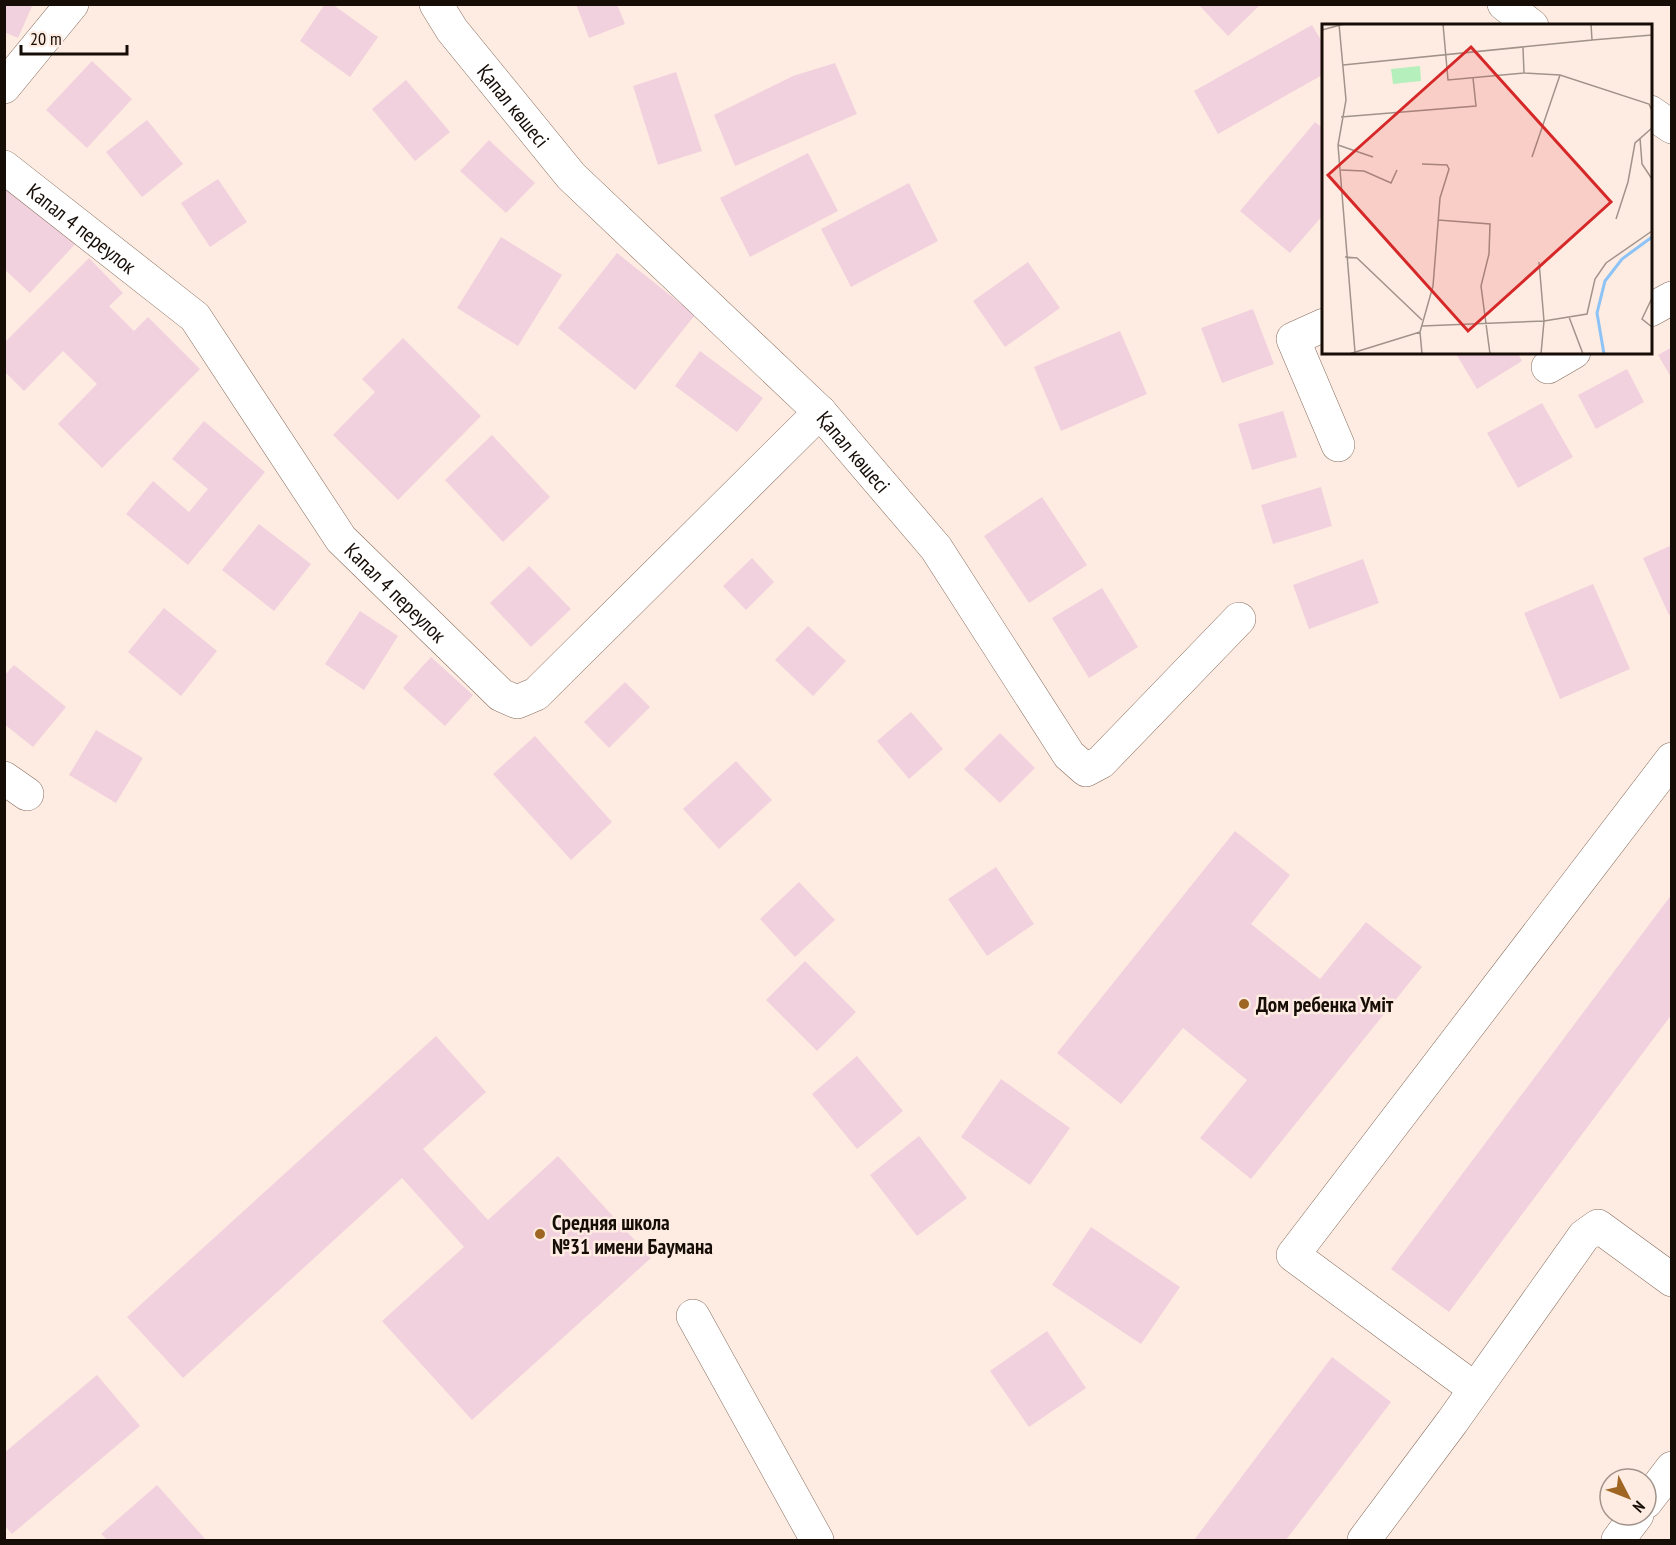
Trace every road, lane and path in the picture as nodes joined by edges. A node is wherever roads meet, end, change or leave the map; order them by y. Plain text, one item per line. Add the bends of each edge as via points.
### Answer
1 (72, 4) edge
2 (436, 4) edge
3 (1504, 4) edge
4 (1529, 24) edge
5 (4, 87) edge
6 (1652, 114) edge
7 (1671, 128) edge
8 (4, 167) edge
9 (1671, 298) edge
10 (1652, 309) edge
11 (1322, 325) edge
12 (820, 412) junction
13 (1338, 445) dead end
14 (1239, 619) dead end
15 (1671, 759) edge
16 (1671, 1280) edge
17 (693, 1316) dead end
18 (1475, 1389) junction
19 (1671, 1468) edge
20 (1658, 1486) edge
21 (1628, 1527) edge
22 (817, 1540) edge
23 (1364, 1540) edge
24 (1618, 1540) edge

1 - 5 street
2 - 12 street, Қапал көшесі via 452,30 571,176
3 - 4 street
6 - 7 street
8 - 12 street, Капал 4 переулок via 195,317 341,539 501,695 517,702 536,694
9 - 10 street
11 - 13 street via 1293,339
12 - 14 street, Қапал көшесі via 936,548 1068,755 1086,770 1101,762
15 - 18 street via 1293,1255
16 - 18 street via 1598,1226 1584,1236
17 - 22 street
18 - 23 street
19 - 20 street
21 - 24 street

